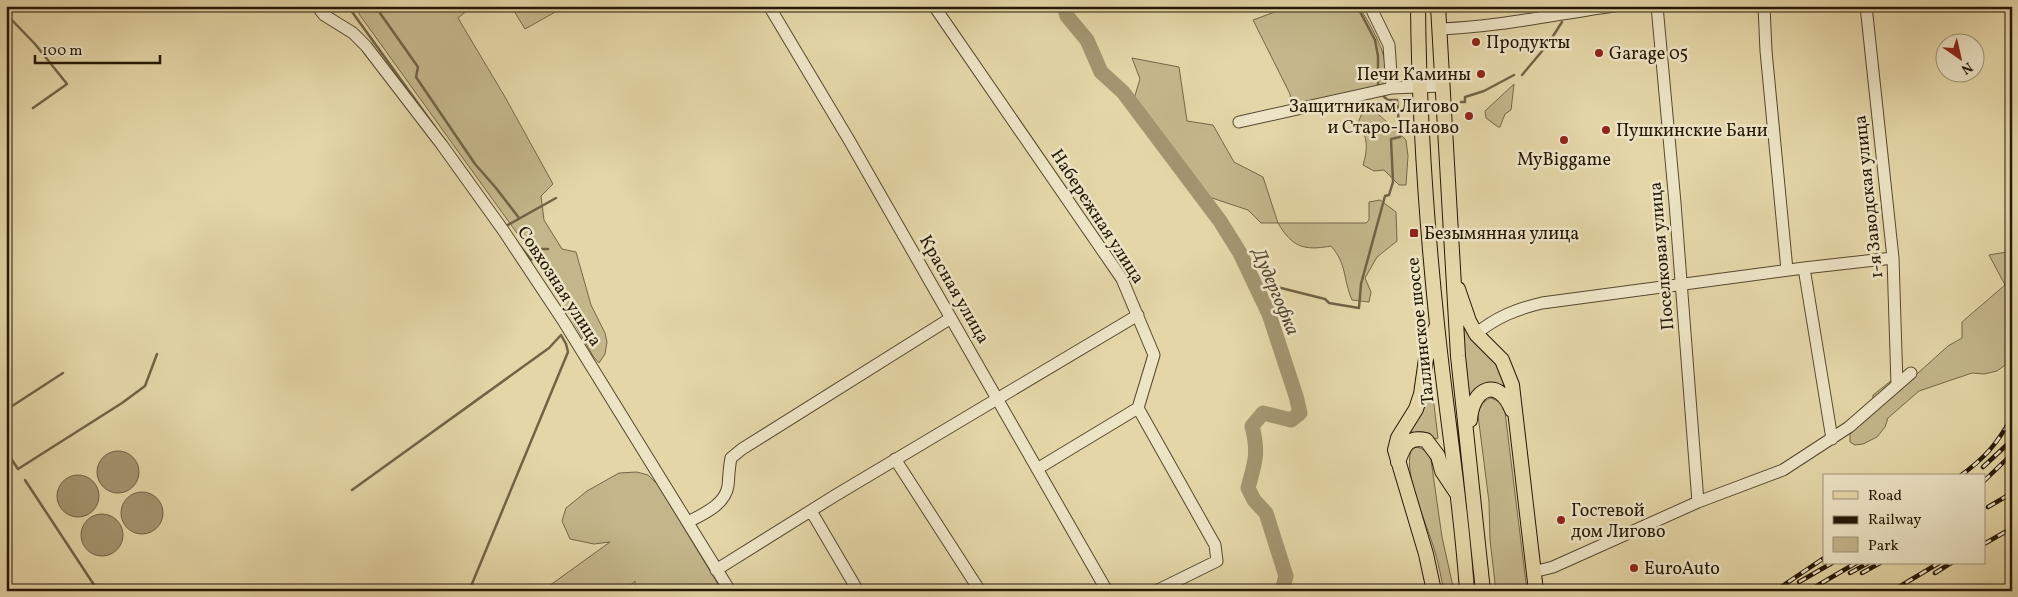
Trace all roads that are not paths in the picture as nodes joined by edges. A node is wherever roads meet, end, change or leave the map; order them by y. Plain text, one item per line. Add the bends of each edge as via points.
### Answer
1 (317, 6) edge
2 (769, 6) edge
3 (934, 6) edge
4 (1370, 6) edge
5 (1418, 6) edge
6 (1438, 6) edge
7 (1614, 6) edge
8 (1657, 6) edge
9 (1764, 6) edge
10 (1866, 6) edge
11 (1439, 30) junction
12 (1419, 86) junction
13 (1442, 86) junction
14 (1392, 88) junction
15 (1238, 122) dead end
16 (1893, 258) junction
17 (1804, 268) junction
18 (1452, 269) junction
19 (1786, 270) junction
20 (1682, 284) junction
21 (1138, 314) junction
22 (951, 318) junction
23 (1437, 324) junction
24 (1476, 334) junction
25 (1911, 372) dead end
26 (1897, 385) junction
27 (998, 399) junction
28 (1138, 408) junction
29 (1515, 418) junction
30 (1832, 439) junction
31 (1468, 448) junction
32 (895, 459) junction
33 (1398, 463) junction
34 (1037, 469) junction
35 (1458, 495) junction
36 (1698, 502) junction
37 (811, 511) junction
38 (688, 522) junction
39 (716, 570) junction
40 (1539, 571) junction
41 (730, 591) edge
42 (858, 591) edge
43 (980, 591) edge
44 (1107, 591) edge
45 (1156, 591) edge
46 (1434, 591) edge
47 (1467, 591) edge
48 (1484, 591) edge
49 (1536, 591) edge

1 - 38 street, Совхозная улица via 324,15 353,33 366,46 442,145 564,322
2 - 22 street, Красная улица
3 - 21 street, Набережная улица via 1122,279
4 - 14 street via 1389,45
5 - 12 main road, Таллинское шоссе
6 - 11 main road, Таллинское шоссе
7 - 11 street via 1519,22
8 - 20 street, Поселковая улица
9 - 19 street
10 - 16 street, 1-я Заводская улица
11 - 13 main road, Таллинское шоссе
12 - 13 street
12 - 14 street
12 - 23 main road, Таллинское шоссе
13 - 18 main road, Таллинское шоссе
14 - 15 street
16 - 17 street
16 - 26 street, 1-я Заводская улица
17 - 19 street
17 - 30 street
18 - 24 main road
18 - 31 main road, Таллинское шоссе
19 - 20 street
20 - 24 street via 1519,308
20 - 36 street, Поселковая улица
21 - 27 street
21 - 28 street, Набережная улица via 1154,355
22 - 27 street, Красная улица
22 - 38 street via 742,448 731,458 724,496 715,506
23 - 33 main road via 1416,409 1398,438 1395,450
23 - 35 main road, Таллинское шоссе
24 - 29 main road via 1502,360 1509,373
25 - 26 street
26 - 30 street
27 - 32 street
27 - 34 street, Красная улица
28 - 34 street
28 - 45 street via 1215,545 1217,561
29 - 31 main road via 1503,394 1495,390 1480,393 1471,407
29 - 40 main road
30 - 36 street via 1783,470
31 - 48 main road, Таллинское шоссе
32 - 37 street
32 - 43 street
33 - 35 main road via 1408,441 1416,438 1426,440
33 - 46 main road
34 - 44 street, Красная улица
35 - 47 main road, Таллинское шоссе
36 - 40 street
37 - 39 street
37 - 42 street
38 - 39 street, Совхозная улица
39 - 41 street, Совхозная улица
40 - 49 main road

